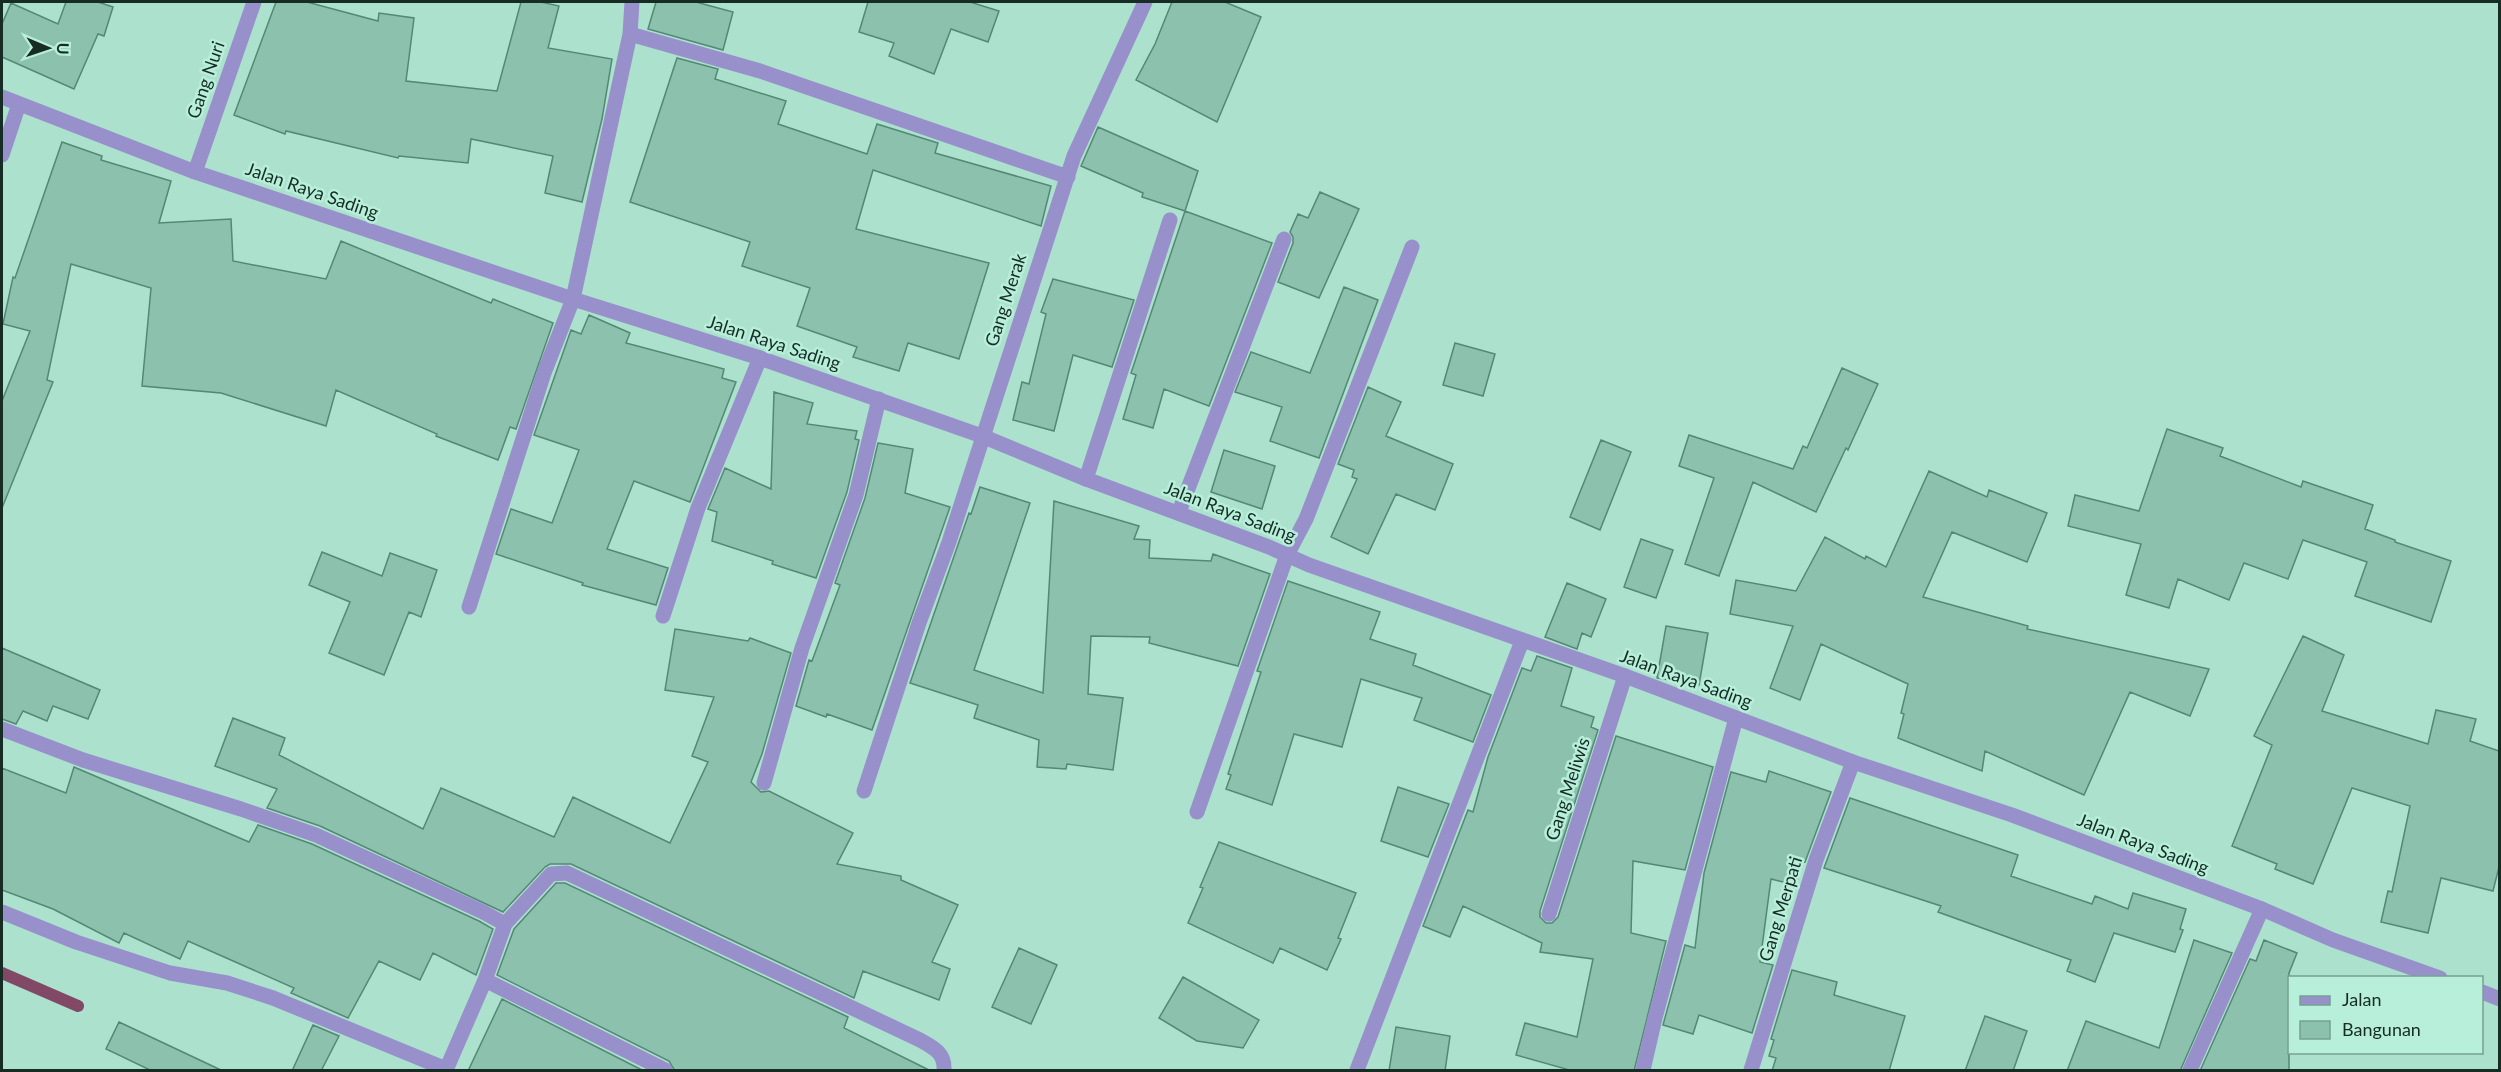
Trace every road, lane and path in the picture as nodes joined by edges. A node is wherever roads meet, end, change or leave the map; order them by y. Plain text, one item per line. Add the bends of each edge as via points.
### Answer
1 (254, 2) edge
2 (632, 2) edge
3 (1145, 2) edge
4 (630, 34) junction
5 (2, 97) edge
6 (19, 104) junction
7 (2, 155) edge
8 (195, 172) junction
9 (1068, 177) junction
10 (1170, 220) dead end
11 (1284, 239) dead end
12 (1412, 247) dead end
13 (573, 300) junction
14 (760, 358) junction
15 (879, 399) junction
16 (982, 436) junction
17 (1086, 479) junction
18 (1179, 512) junction
19 (1287, 555) junction
20 (469, 607) dead end
21 (663, 616) dead end
22 (1522, 640) junction
23 (1625, 676) junction
24 (1736, 718) junction
25 (2, 729) edge
26 (1853, 762) junction
27 (764, 783) dead end
28 (864, 792) dead end
29 (1197, 812) dead end
30 (2262, 909) junction
31 (2, 912) edge
32 (1549, 914) dead end
33 (504, 924) junction
34 (2434, 976) edge
35 (485, 980) junction
36 (2483, 993) edge
37 (2499, 999) edge
38 (446, 1070) edge
39 (665, 1071) edge
40 (944, 1071) edge
41 (1357, 1071) edge
42 (1643, 1071) edge
43 (1751, 1071) edge
44 (2190, 1071) edge

1 - 8 street, Gang Nuri
2 - 4 street
3 - 9 street, Gang Merak
4 - 9 street via 760,71
4 - 13 street
5 - 6 street, Jalan Raya Sading
6 - 7 street
6 - 8 street, Jalan Raya Sading
8 - 13 street, Jalan Raya Sading
9 - 16 street, Gang Merak
10 - 17 street
11 - 18 street
12 - 19 street via 1306,519
13 - 14 street, Jalan Raya Sading
13 - 20 street via 544,373
14 - 15 street, Jalan Raya Sading
14 - 21 street via 698,508
15 - 16 street, Jalan Raya Sading
15 - 27 street via 856,495 802,648
16 - 17 street, Jalan Raya Sading
16 - 28 street, Gang Merak
17 - 18 street, Jalan Raya Sading
18 - 19 street, Jalan Raya Sading
19 - 22 street, Jalan Raya Sading
19 - 29 street
22 - 23 street, Jalan Raya Sading
22 - 41 street
23 - 24 street, Jalan Raya Sading
23 - 32 street, Gang Meliwis
24 - 26 street, Jalan Raya Sading
24 - 42 street
25 - 33 street via 83,760 316,835
26 - 30 street, Jalan Raya Sading via 2012,815
26 - 43 street, Gang Merpati via 1816,860
30 - 34 street, Jalan Raya Sading via 2333,940
30 - 44 street
31 - 38 street via 159,969 227,983 273,998
33 - 35 street
33 - 40 street via 551,874 567,873 920,1040 939,1051
35 - 38 street
35 - 39 street
36 - 37 street

